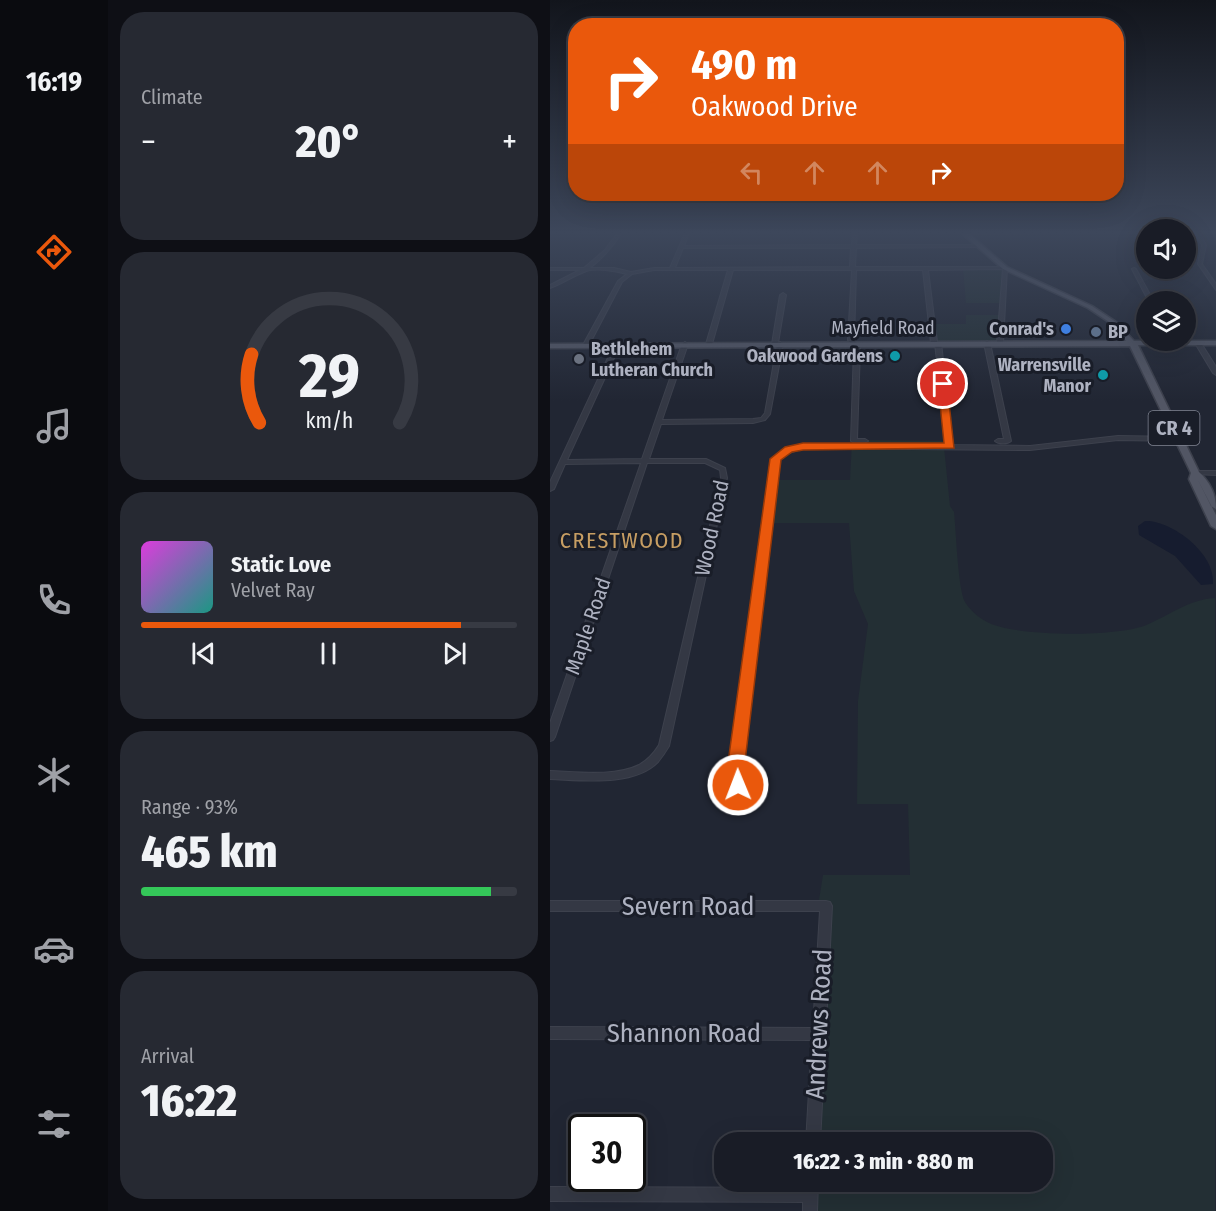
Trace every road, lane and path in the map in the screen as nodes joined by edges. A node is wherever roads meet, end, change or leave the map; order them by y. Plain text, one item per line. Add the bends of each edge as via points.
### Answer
1 (617, 288) edge
2 (726, 288) edge
3 (852, 288) edge
4 (928, 288) edge
5 (1004, 288) edge
6 (1046, 288) edge
7 (783, 294) dead end
8 (854, 343) junction
9 (936, 343) junction
10 (987, 343) junction
11 (1000, 343) junction
12 (1131, 343) junction
13 (1136, 343) edge
14 (1198, 343) joint
15 (1216, 343) edge
16 (685, 344) junction
17 (709, 344) junction
18 (777, 344) junction
19 (586, 345) junction
20 (617, 345) junction
21 (550, 346) edge
22 (1216, 373) edge
23 (659, 422) junction
24 (1179, 439) junction
25 (854, 441) joint
26 (949, 443) junction
27 (563, 462) junction
28 (644, 462) junction
29 (1195, 473) junction
30 (1216, 473) edge
31 (550, 489) edge
32 (1216, 506) edge
33 (1216, 526) edge
34 (550, 737) edge
35 (550, 775) edge
36 (742, 792) dead end
37 (550, 906) edge
38 (826, 906) joint
39 (550, 1033) edge
40 (819, 1034) junction
41 (814, 1132) edge
42 (714, 1191) edge
43 (811, 1192) edge
44 (550, 1194) edge
45 (810, 1211) edge

1 - 19 street
2 - 17 street
3 - 8 street
4 - 9 street
5 - 11 street
6 - 12 main road via 1096,310
7 - 18 street
8 - 9 main road, Mayfield Road
8 - 18 main road, Mayfield Road
8 - 25 street
9 - 10 main road, Mayfield Road
9 - 26 street
10 - 11 main road, Mayfield Road
10 - 26 street via 1008,441
11 - 12 main road, Mayfield Road
12 - 13 main road, Mayfield Road
12 - 24 main road, CR 4
14 - 15 main road, Mayfield Road
14 - 22 street
16 - 17 main road, Mayfield Road
16 - 20 main road, Mayfield Road
16 - 23 street, Maple Road
17 - 18 main road, Mayfield Road
18 - 23 street via 768,413 763,419
19 - 20 main road, Mayfield Road
19 - 21 main road, Mayfield Road
20 - 27 street
23 - 28 street, Maple Road
24 - 26 street via 1118,438 1030,448
24 - 29 main road, CR 4
25 - 26 street
26 - 36 street via 803,446 788,449 776,459 736,770
27 - 28 street, Wood Road
27 - 31 street
28 - 34 street, Maple Road
28 - 35 street, Wood Road via 706,461 723,469 724,478 664,746 658,759 642,770 614,776
29 - 30 street
29 - 32 main road, CR 4 via 1202,478
29 - 33 main road, CR 4 via 1193,479
37 - 38 street, Severn Road
38 - 40 street, Andrews Road
39 - 40 street, Shannon Road
40 - 41 street, Andrews Road
42 - 44 street
43 - 45 street

